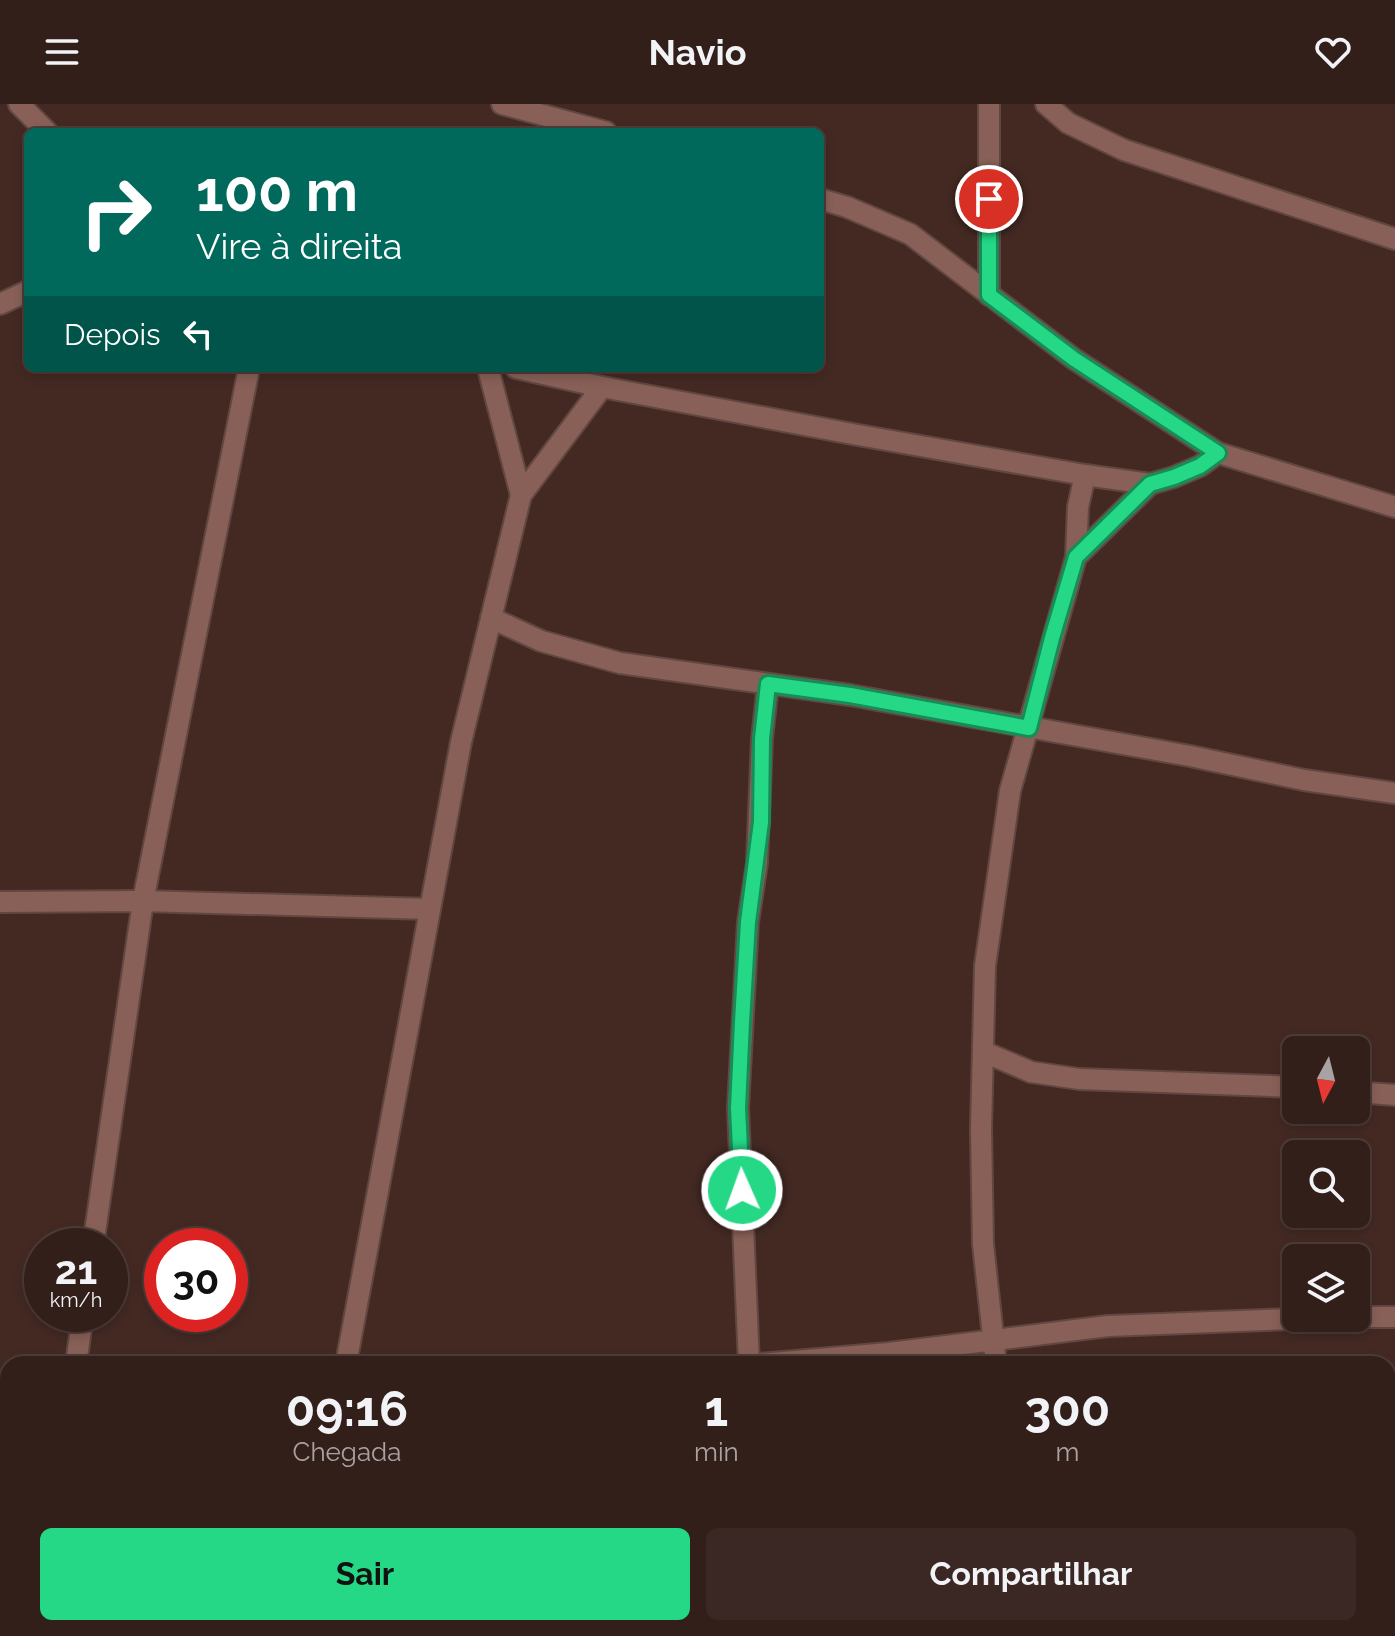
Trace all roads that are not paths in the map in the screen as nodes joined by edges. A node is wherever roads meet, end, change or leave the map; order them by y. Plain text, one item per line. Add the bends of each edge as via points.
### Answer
1 (19, 104) edge
2 (502, 104) edge
3 (989, 104) edge
4 (1046, 104) edge
5 (43, 128) edge
6 (591, 128) edge
7 (824, 200) edge
8 (1395, 239) edge
9 (24, 293) edge
10 (989, 295) junction
11 (0, 304) edge
12 (248, 372) edge
13 (489, 372) edge
14 (534, 372) edge
15 (602, 387) junction
16 (1218, 453) junction
17 (1085, 475) junction
18 (1150, 484) junction
19 (521, 495) junction
20 (1395, 507) edge
21 (1076, 557) junction
22 (491, 618) junction
23 (768, 684) junction
24 (1029, 728) junction
25 (1395, 793) edge
26 (143, 901) junction
27 (0, 902) edge
28 (430, 909) junction
29 (984, 1052) junction
30 (1282, 1086) edge
31 (1370, 1093) edge
32 (1395, 1095) edge
33 (96, 1228) edge
34 (1370, 1317) edge
35 (1395, 1317) edge
36 (1282, 1319) edge
37 (80, 1332) edge
38 (992, 1339) junction
39 (77, 1356) edge
40 (347, 1356) edge
41 (749, 1356) edge
42 (911, 1356) edge
43 (995, 1356) edge

1 - 5 street
2 - 6 street
3 - 10 street
4 - 8 street via 1068,123 1124,150
7 - 10 street via 910,234
9 - 11 street
10 - 16 street via 1074,359
12 - 26 street
13 - 19 street
14 - 15 street
15 - 17 street
15 - 19 street
16 - 18 street via 1187,472
16 - 20 street
17 - 18 street
17 - 21 street
18 - 21 street
19 - 22 street
21 - 24 street
22 - 23 street via 541,641 620,663
22 - 28 street
23 - 24 street
23 - 41 street via 738,1108
24 - 25 street
24 - 29 street via 1010,791 985,966
26 - 27 street
26 - 28 street
26 - 33 street
28 - 40 street
29 - 30 street via 1031,1072 1079,1079
29 - 38 street via 983,1244
31 - 32 street
34 - 35 street
36 - 38 street via 1108,1326
37 - 39 street
38 - 42 street
38 - 43 street

